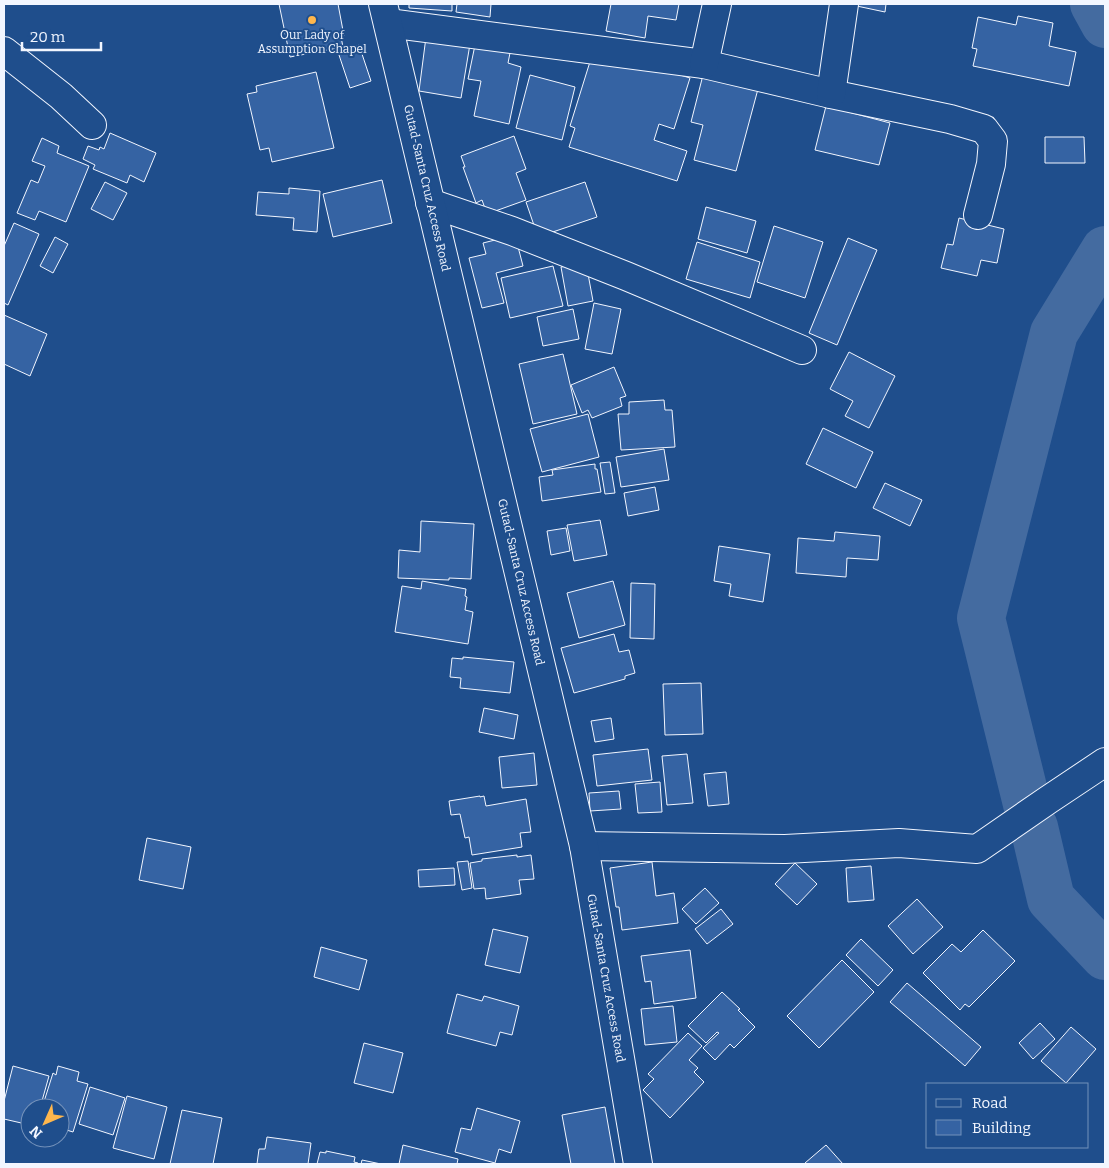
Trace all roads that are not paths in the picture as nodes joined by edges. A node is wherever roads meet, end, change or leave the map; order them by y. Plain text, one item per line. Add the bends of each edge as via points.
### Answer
1 (717, 4) edge
2 (844, 4) edge
3 (385, 13) edge
4 (4, 50) edge
5 (704, 64) junction
6 (831, 94) junction
7 (92, 125) dead end
8 (430, 203) junction
9 (978, 215) dead end
10 (802, 350) dead end
11 (1105, 762) edge
12 (584, 846) junction
13 (638, 1164) edge

1 - 5 street
2 - 6 street
3 - 5 street
3 - 8 street, Gutad-Santa Cruz Access Road
4 - 7 street
5 - 6 street
6 - 9 street via 984,129 992,141 991,164
8 - 10 street via 626,276
8 - 12 street, Gutad-Santa Cruz Access Road
11 - 12 street via 978,849 899,843 785,849
12 - 13 street, Gutad-Santa Cruz Access Road

